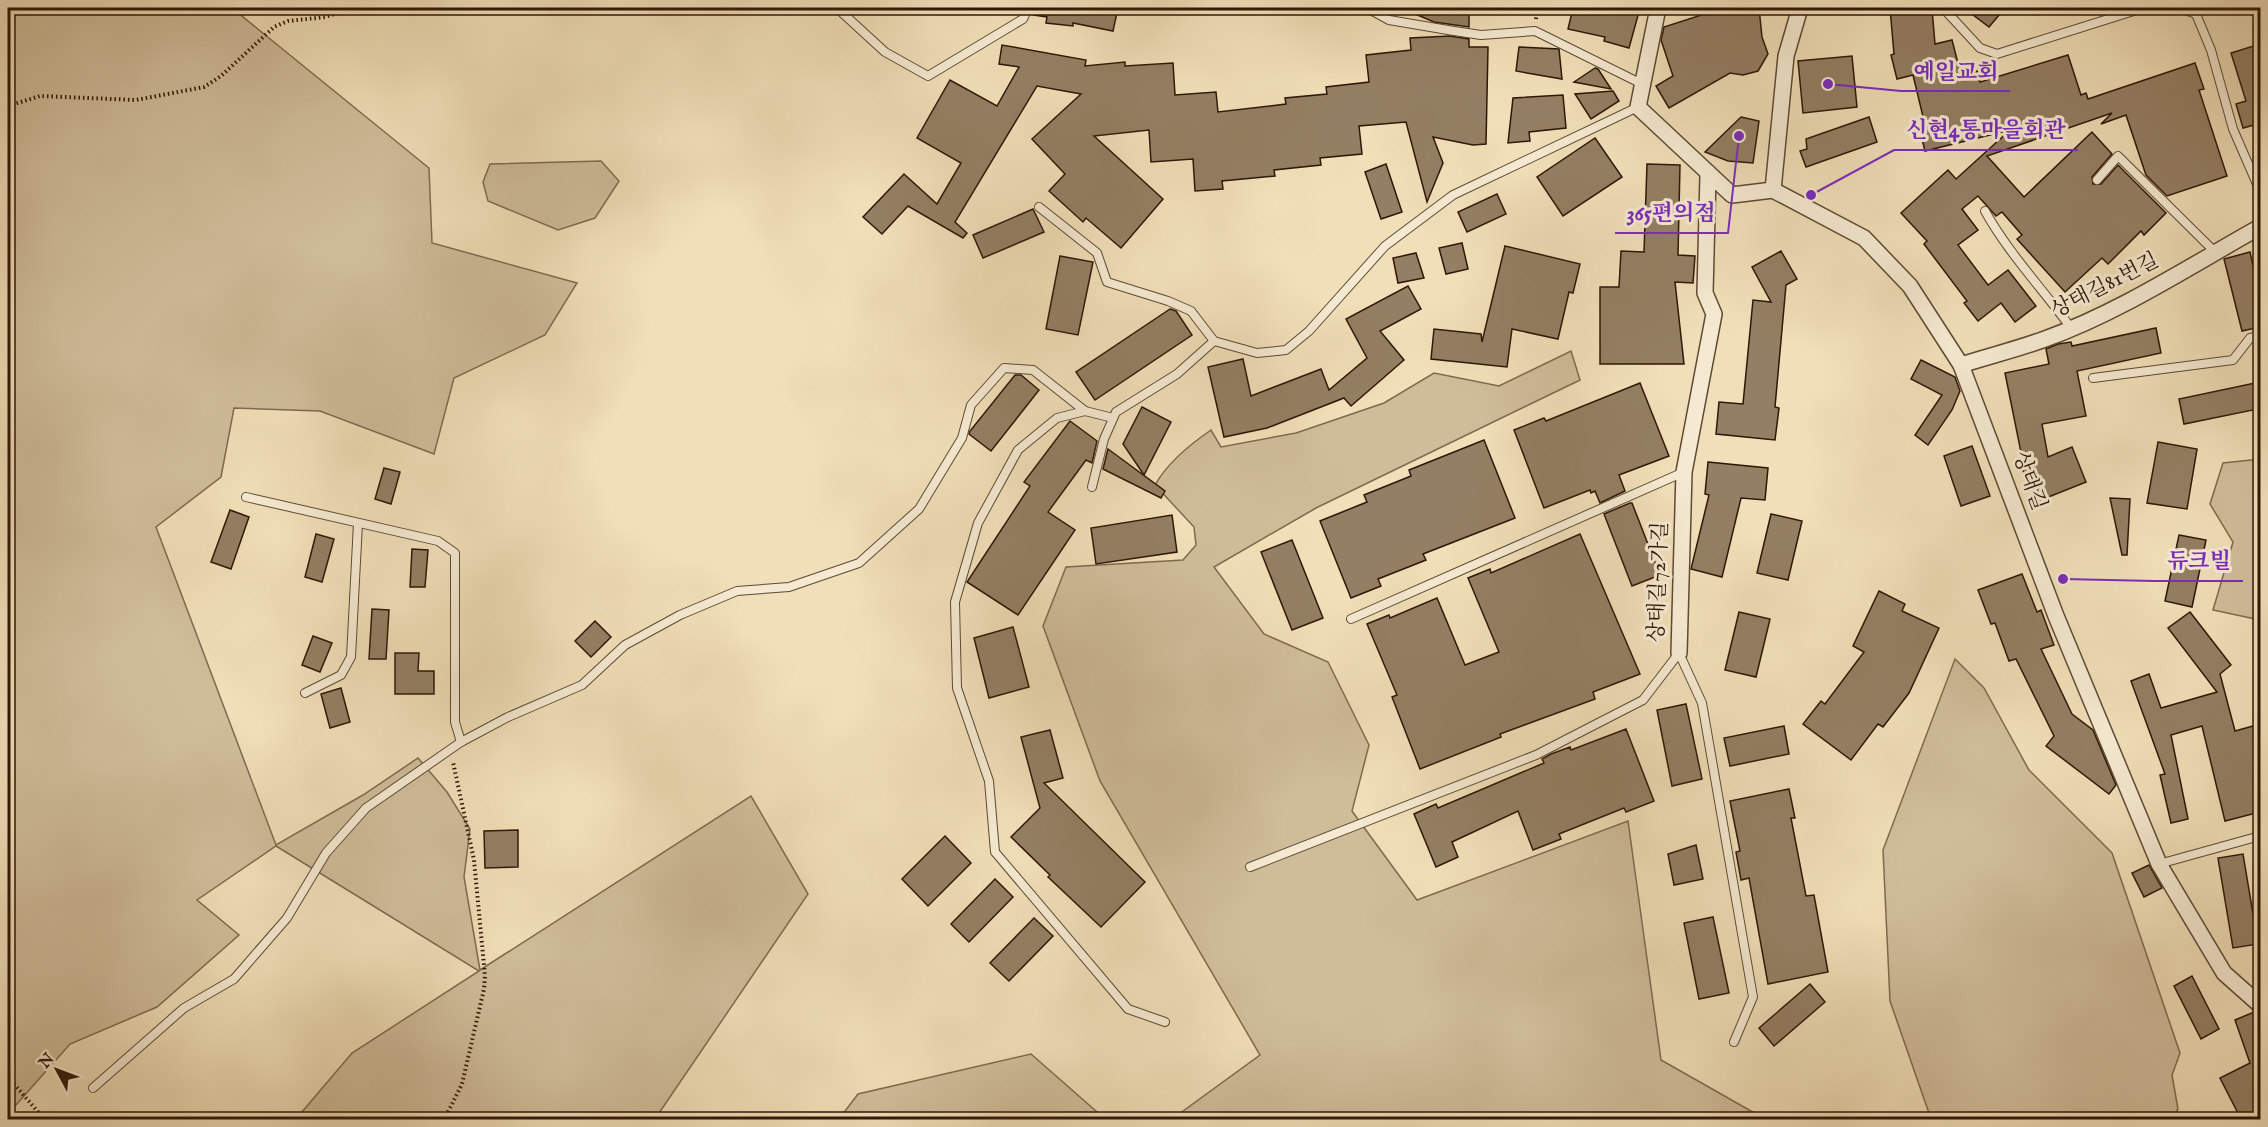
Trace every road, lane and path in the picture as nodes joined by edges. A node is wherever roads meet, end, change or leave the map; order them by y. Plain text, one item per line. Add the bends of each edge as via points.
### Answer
1 (342, 8) edge
2 (837, 8) edge
3 (1028, 8) edge
4 (1367, 8) edge
5 (1658, 8) edge
6 (1800, 8) edge
7 (1943, 8) edge
8 (2143, 8) edge
9 (2181, 8) edge
10 (1642, 84) junction
11 (8, 106) edge
12 (1638, 107) junction
13 (1708, 175) junction
14 (2097, 180) dead end
15 (1773, 190) junction
16 (2260, 191) edge
17 (1039, 207) dead end
18 (1985, 212) dead end
19 (2260, 227) edge
20 (2215, 252) junction
21 (2071, 328) junction
22 (2260, 336) edge
23 (1214, 341) junction
24 (1961, 365) junction
25 (2093, 378) dead end
26 (1085, 411) junction
27 (1113, 418) junction
28 (1684, 472) junction
29 (1092, 487) dead end
30 (246, 497) dead end
31 (358, 523) junction
32 (1351, 619) dead end
33 (1678, 652) junction
34 (305, 693) dead end
35 (461, 742) junction
36 (449, 752) junction
37 (2260, 836) edge
38 (2159, 864) junction
39 (1250, 867) dead end
40 (2260, 1005) edge
41 (1165, 1022) dead end
42 (1734, 1042) dead end
43 (8, 1077) edge
44 (93, 1088) dead end
45 (45, 1119) edge
46 (444, 1119) edge

1 - 11 path via 325,17 288,21 274,27 204,87 136,100 40,96
2 - 3 lane via 885,52 928,75 1023,19
4 - 10 lane via 1389,20 1481,35 1535,31
5 - 10 street
6 - 15 street via 1786,56
7 - 8 lane via 1980,48 1997,54
9 - 16 lane via 2196,14 2211,50 2233,129
10 - 12 street
12 - 13 street
12 - 23 lane via 1453,195 1385,246 1309,331 1286,350 1257,353
13 - 15 street via 1732,195
13 - 28 street, 상태길72가길 via 1705,293 1714,314
14 - 20 lane via 2118,156
15 - 24 street, 상태길 via 1864,238 1910,286
17 - 23 lane via 1097,253 1107,282 1191,311
18 - 21 lane via 2003,244
19 - 20 street, 상태길81번길
20 - 21 street, 상태길81번길
21 - 24 street, 상태길81번길
22 - 25 lane via 2250,338 2233,360
23 - 27 lane via 1177,374 1116,412
24 - 38 street, 상태길 via 2056,616
26 - 27 lane
26 - 35 lane via 1033,370 1004,368 971,405 962,438 919,509 859,564 789,586 737,591 680,615 625,645 582,686
26 - 41 lane via 1057,418 1018,450 978,523 955,602 957,688 989,781 995,852 1128,1009
27 - 29 lane
28 - 32 lane
28 - 33 street, 상태길72가길
30 - 31 lane
31 - 34 lane via 351,657 341,675
31 - 35 lane via 438,541 455,553 455,722
33 - 39 lane, 상태길72가길 via 1643,700 1536,755
33 - 42 lane via 1702,703 1754,997
35 - 36 lane
36 - 44 lane via 366,808 326,853 287,918 234,979 184,1008
36 - 46 path via 457,770 474,860 485,976 462,1084
37 - 38 lane
38 - 40 street, 상태길 via 2224,974
43 - 45 path

